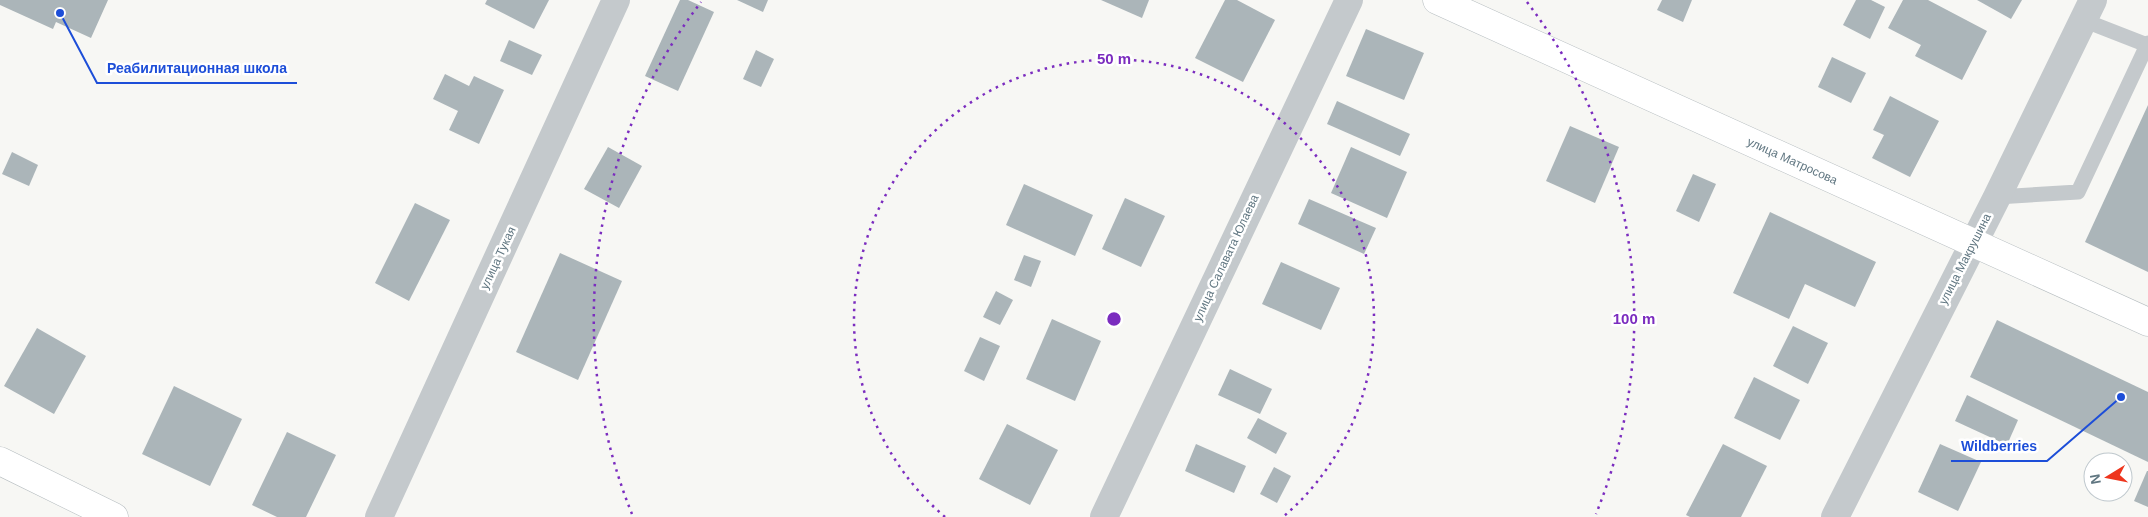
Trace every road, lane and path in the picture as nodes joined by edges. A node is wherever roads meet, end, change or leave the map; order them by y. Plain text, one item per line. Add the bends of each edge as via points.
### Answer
1 (616, 0) edge
2 (1348, 0) edge
3 (1437, 0) edge
4 (2088, 10) edge
5 (2148, 44) edge
6 (1997, 197) junction
7 (1973, 243) junction
8 (2148, 322) edge
9 (0, 461) edge
10 (114, 517) edge
11 (379, 517) edge
12 (1104, 517) edge
13 (1835, 517) edge

1 - 11 street, улица Тукая
2 - 12 street, улица Салавата Юлаева
3 - 7 street, улица Матросова
4 - 5 lane
4 - 6 street, улица Макрушина
5 - 6 lane via 2078,192
6 - 7 street, улица Макрушина
7 - 8 street, улица Матросова
7 - 13 street, улица Макрушина
9 - 10 street

